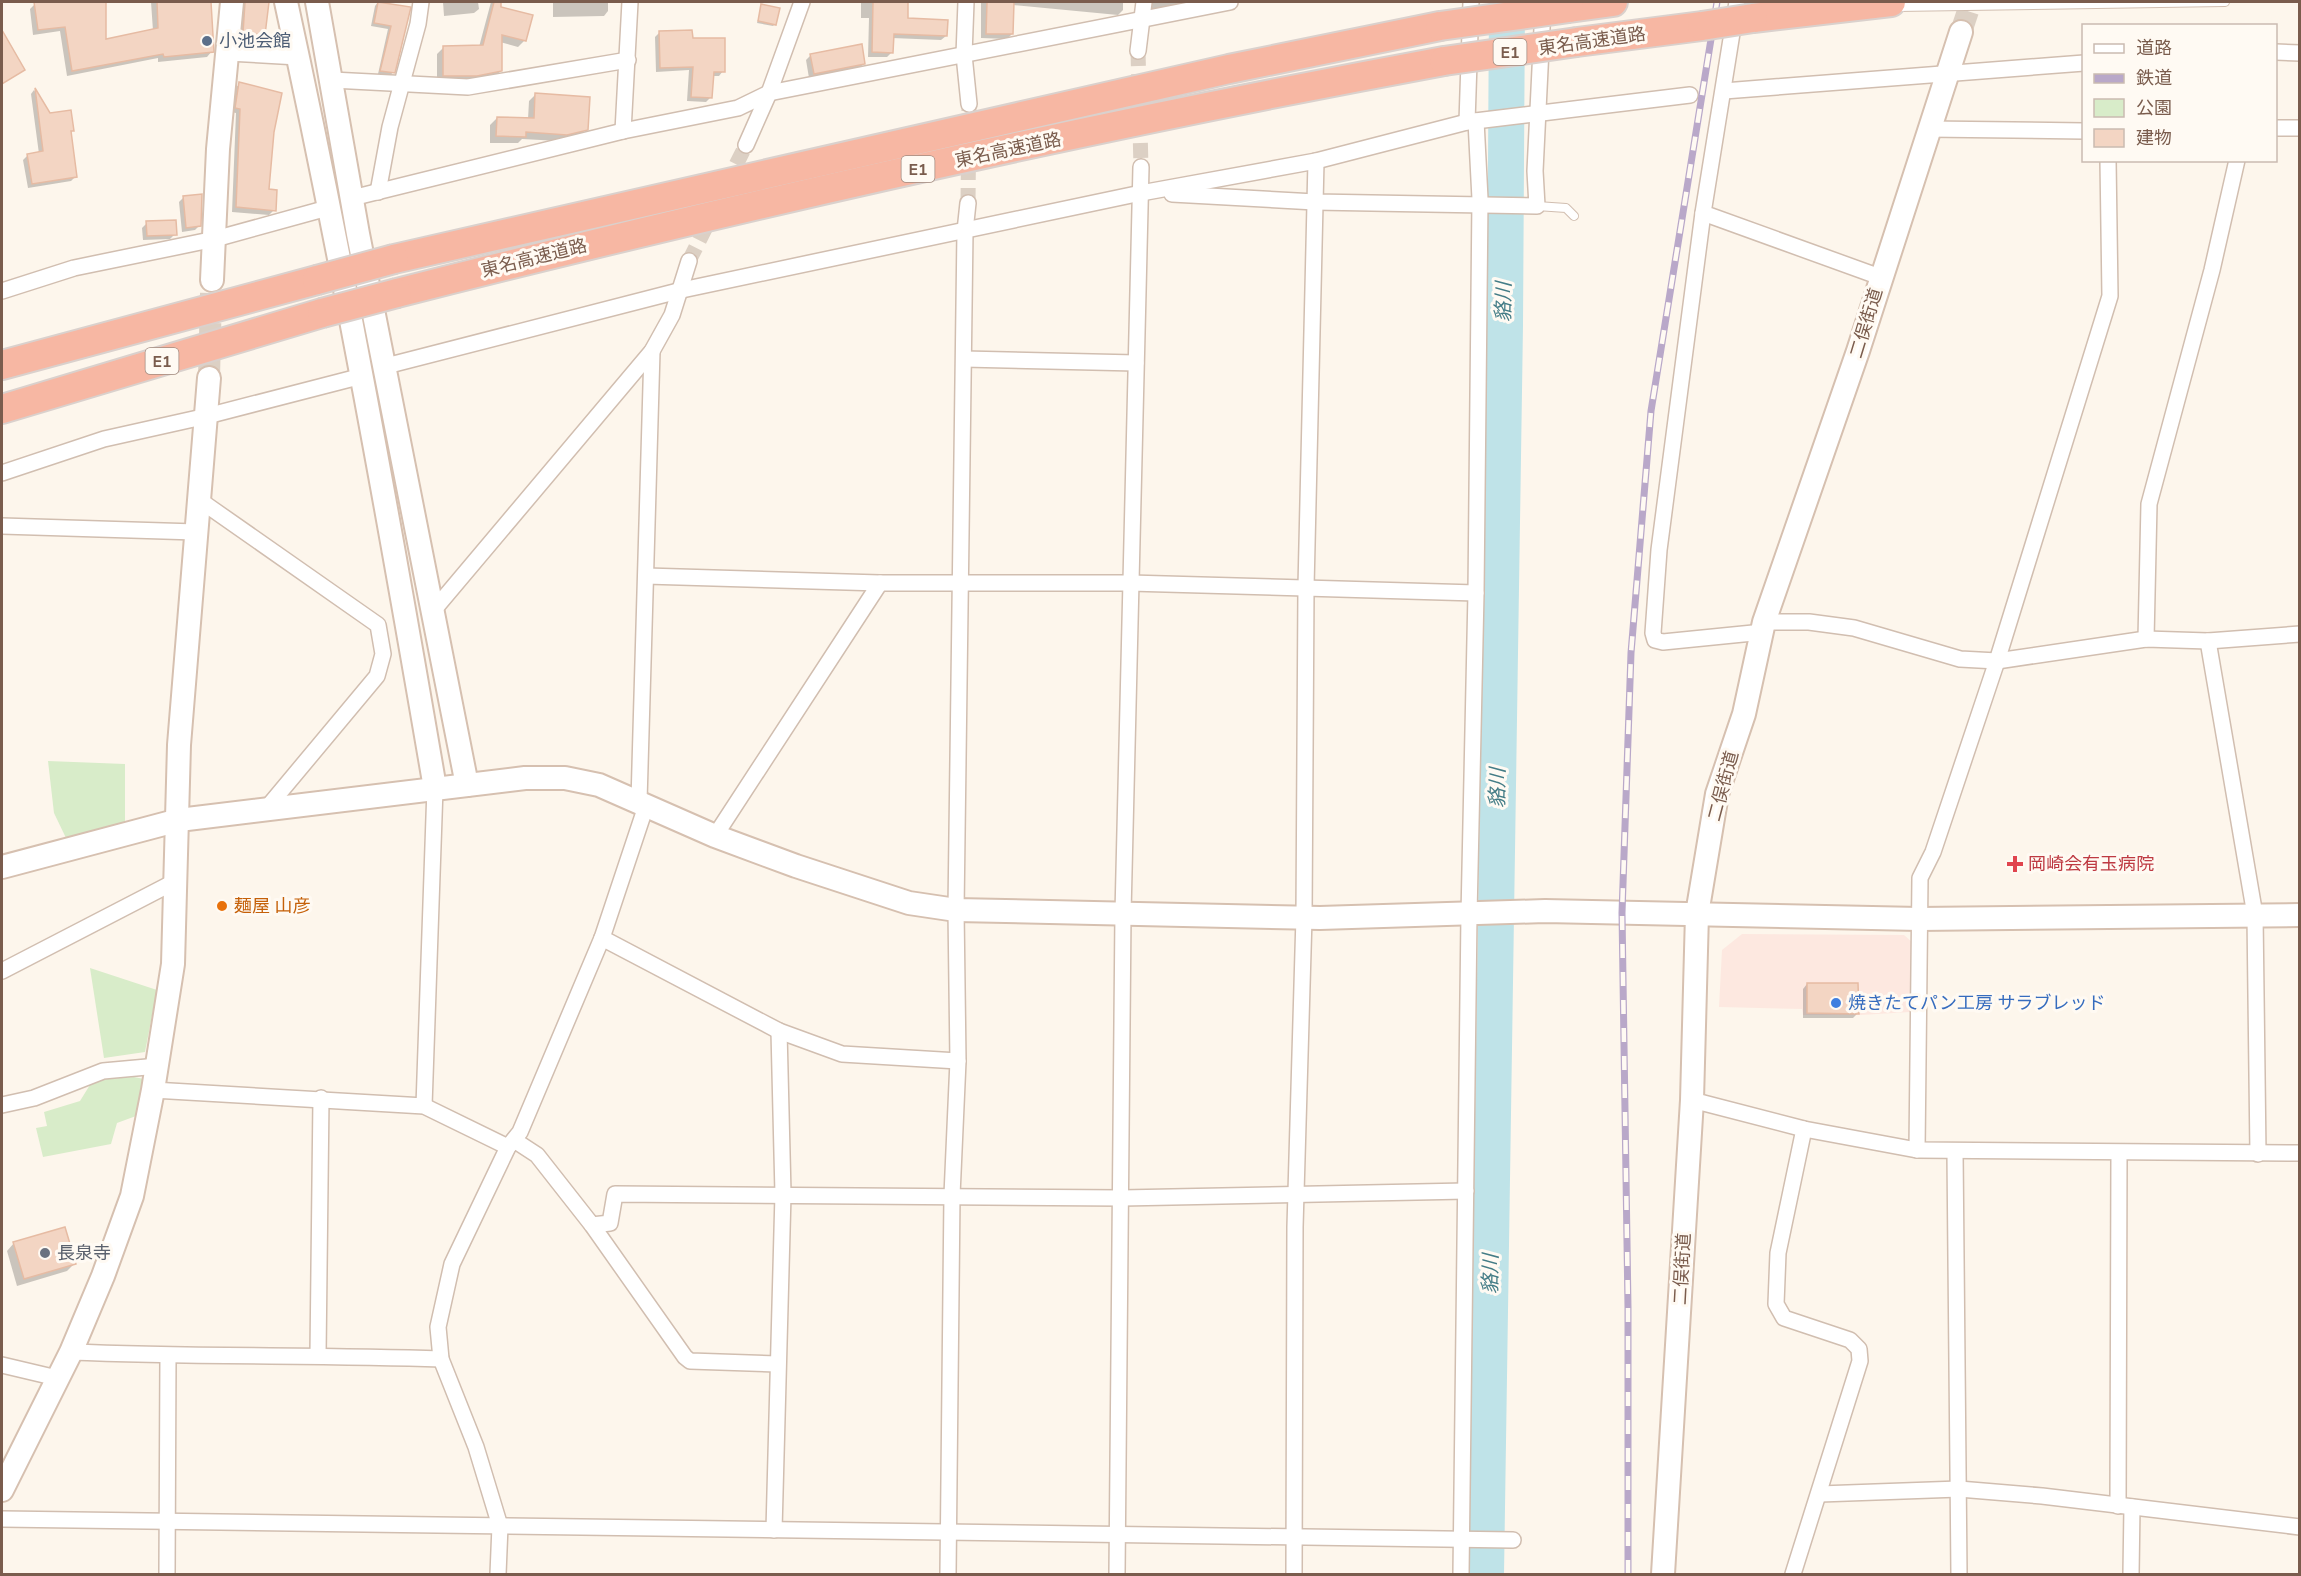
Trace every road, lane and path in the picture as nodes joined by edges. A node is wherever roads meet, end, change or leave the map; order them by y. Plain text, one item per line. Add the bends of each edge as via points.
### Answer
1 (232, 2) edge
2 (286, 2) edge
3 (317, 2) edge
4 (421, 2) edge
5 (630, 2) edge
6 (802, 2) edge
7 (966, 2) edge
8 (1144, 2) edge
9 (1230, 2) edge
10 (1471, 2) edge
11 (1613, 2) edge
12 (1891, 2) edge
13 (2225, 2) edge
14 (1556, 5) edge
15 (1837, 9) junction
16 (1745, 10) edge
17 (1144, 19) junction
18 (1961, 32) tunnel mouth
19 (1138, 51) tunnel mouth
20 (228, 52) junction
21 (2277, 52) edge
22 (2300, 52) edge
23 (964, 55) junction
24 (298, 57) junction
25 (628, 60) junction
26 (2082, 63) edge
27 (1947, 72) junction
28 (332, 80) junction
29 (400, 81) junction
30 (1724, 91) junction
31 (770, 93) junction
32 (1690, 95) dead end
33 (969, 104) tunnel mouth
34 (1538, 113) junction
35 (1474, 121) junction
36 (2277, 128) edge
37 (2300, 128) edge
38 (1928, 129) junction
39 (2082, 130) edge
40 (623, 131) junction
41 (746, 145) tunnel mouth
42 (1316, 161) junction
43 (2108, 162) edge
44 (2236, 162) edge
45 (1141, 167) tunnel mouth
46 (378, 192) junction
47 (1148, 192) junction
48 (352, 198) junction
49 (968, 202) tunnel mouth
50 (1315, 202) junction
51 (1480, 205) junction
52 (1533, 206) junction
53 (331, 207) junction
54 (1704, 213) junction
55 (1574, 216) dead end
56 (965, 231) junction
57 (215, 239) junction
58 (689, 261) tunnel mouth
59 (1880, 277) junction
60 (212, 280) tunnel mouth
61 (682, 290) junction
62 (2, 291) edge
63 (652, 351) junction
64 (964, 359) junction
65 (1136, 363) junction
66 (2, 364) edge
67 (386, 366) junction
68 (362, 376) junction
69 (209, 378) tunnel mouth
70 (2, 409) edge
71 (207, 416) junction
72 (2, 473) edge
73 (198, 499) junction
74 (2, 526) edge
75 (196, 532) junction
76 (646, 576) junction
77 (1130, 583) junction
78 (880, 584) junction
79 (961, 585) junction
80 (1306, 586) junction
81 (1476, 593) junction
82 (433, 611) junction
83 (1764, 627) junction
84 (2300, 634) edge
85 (2146, 639) junction
86 (2208, 641) junction
87 (1997, 661) junction
88 (467, 785) junction
89 (435, 788) junction
90 (642, 803) junction
91 (266, 809) junction
92 (179, 820) junction
93 (715, 836) junction
94 (2, 867) edge
95 (176, 881) junction
96 (956, 910) junction
97 (1123, 913) junction
98 (1472, 914) junction
99 (1698, 914) junction
100 (2255, 915) junction
101 (2300, 915) edge
102 (1304, 917) junction
103 (1919, 919) junction
104 (602, 938) junction
105 (2, 971) edge
106 (779, 1031) junction
107 (958, 1061) junction
108 (158, 1066) junction
109 (153, 1090) junction
110 (321, 1098) junction
111 (1692, 1100) junction
112 (2, 1105) edge
113 (424, 1106) junction
114 (1804, 1129) junction
115 (511, 1143) junction
116 (1917, 1150) junction
117 (1955, 1152) junction
118 (2119, 1153) junction
119 (2300, 1153) edge
120 (2258, 1154) junction
121 (1466, 1191) junction
122 (1296, 1193) junction
123 (783, 1194) junction
124 (952, 1195) junction
125 (1122, 1198) junction
126 (592, 1225) junction
127 (71, 1352) junction
128 (318, 1355) junction
129 (168, 1356) junction
130 (441, 1359) junction
131 (777, 1364) junction
132 (2, 1365) edge
133 (57, 1378) junction
134 (1959, 1489) junction
135 (2, 1490) edge
136 (1820, 1494) junction
137 (2125, 1506) junction
138 (2, 1519) edge
139 (168, 1521) junction
140 (500, 1526) junction
141 (2300, 1527) edge
142 (774, 1530) junction
143 (947, 1533) junction
144 (1117, 1533) junction
145 (1294, 1538) junction
146 (1462, 1540) junction
147 (1513, 1540) dead end
148 (166, 1575) edge
149 (498, 1575) edge
150 (948, 1575) edge
151 (1116, 1575) edge
152 (1294, 1575) edge
153 (1461, 1575) edge
154 (1664, 1575) edge
155 (1793, 1575) edge
156 (1959, 1575) edge
157 (2131, 1575) edge

1 - 20 street
2 - 24 street
3 - 28 street
4 - 29 street
5 - 25 street
6 - 31 street
7 - 23 street
8 - 17 street
9 - 17 street
10 - 35 street
11 - 14 highway, 東名高速道路 / E1
12 - 15 highway, 東名高速道路 / E1
13 - 15 lane
14 - 34 street
14 - 66 highway, 東名高速道路 / E1, bridge via 1218,72 394,259
15 - 16 highway, 東名高速道路 / E1
16 - 30 street
16 - 70 highway, 東名高速道路 / E1, bridge via 1702,26 1444,61 1227,101 654,228 322,313
17 - 19 street
17 - 23 street
18 - 27 street, 二俣街道
20 - 24 street
20 - 57 street via 218,149
21 - 22 street
23 - 31 street
23 - 33 street
24 - 53 street
25 - 29 street via 468,87
25 - 40 street
26 - 27 street
27 - 30 street
27 - 38 street, 二俣街道
28 - 29 street
28 - 48 street
29 - 46 street
30 - 54 street
31 - 40 street via 738,108
31 - 41 street
32 - 34 street
34 - 35 street
34 - 52 street
35 - 42 street
35 - 51 street
36 - 37 street
38 - 39 street
38 - 59 street, 二俣街道
40 - 46 street
42 - 47 street
42 - 50 street
43 - 87 street via 2110,296
44 - 85 street via 2212,270 2149,504
45 - 47 street
46 - 48 street
47 - 50 street
47 - 56 street
47 - 65 street
48 - 67 street
49 - 56 street
50 - 51 street
50 - 80 street
51 - 52 street
51 - 81 street
52 - 55 lane via 1566,208
53 - 57 street
53 - 68 street
54 - 59 street
54 - 83 street via 1659,550 1653,633 1655,640 1663,642
56 - 61 street
56 - 64 street
57 - 60 street
57 - 62 street via 74,268
58 - 61 street
59 - 83 street, 二俣街道
61 - 63 street
61 - 67 street
63 - 76 street
63 - 82 street
64 - 65 street
64 - 79 street
65 - 77 street
67 - 82 street
68 - 71 street
68 - 89 street
69 - 71 street
71 - 72 street via 104,439
71 - 73 street
73 - 75 street
73 - 91 street via 378,625 383,654 377,676
74 - 75 street
75 - 92 street via 179,745
76 - 78 street
76 - 90 street
77 - 79 street
77 - 80 street
77 - 97 street
78 - 79 street
78 - 93 street
79 - 96 street
80 - 81 street
80 - 102 street
81 - 98 street
82 - 88 street
83 - 87 street via 1809,622 1854,628 1960,659
83 - 99 street, 二俣街道 via 1744,714 1717,794
84 - 86 street
85 - 86 street
85 - 87 street
86 - 100 street
87 - 103 street via 1933,852 1920,878
88 - 89 street
88 - 90 street via 565,778 599,785
89 - 91 street
89 - 113 street
90 - 93 street
90 - 104 street
91 - 92 street
92 - 94 street
92 - 95 street
93 - 96 street via 909,903
95 - 105 street
95 - 108 street via 173,963
96 - 97 street
96 - 107 street
97 - 102 street
97 - 125 street
98 - 99 street
98 - 102 street
98 - 121 street
99 - 103 street
99 - 111 street, 二俣街道
100 - 101 street
100 - 103 street
100 - 120 street
102 - 122 street
103 - 116 street
104 - 106 street
104 - 115 street via 520,1132
106 - 107 street via 842,1053
106 - 123 street
107 - 124 street
108 - 109 street
108 - 112 street via 103,1071 34,1098
109 - 110 street
109 - 127 street via 132,1196
110 - 113 street
110 - 128 street
111 - 114 street
111 - 154 street, 二俣街道
113 - 115 street
114 - 116 street
114 - 136 street via 1778,1253 1776,1304 1784,1318 1850,1340 1859,1349 1860,1361
115 - 126 street via 537,1155
115 - 130 street via 452,1264 438,1327
116 - 117 street
117 - 118 street
117 - 134 street
118 - 120 street
118 - 137 street
119 - 120 street
121 - 122 street
121 - 146 street
122 - 125 street
122 - 145 street
123 - 124 street
123 - 126 street via 615,1194 610,1223
123 - 131 street
124 - 125 street
124 - 143 street
125 - 144 street
126 - 131 street via 690,1361
127 - 129 street
127 - 133 street
128 - 129 street
128 - 130 street
129 - 139 street
130 - 140 street via 476,1447
131 - 142 street
132 - 133 street
133 - 135 street
134 - 136 street
134 - 137 street
134 - 156 street
136 - 155 street
137 - 141 street
137 - 157 street
138 - 139 street
139 - 140 street
139 - 148 street
140 - 142 street
140 - 149 street
142 - 143 street
143 - 144 street
143 - 150 street
144 - 145 street
144 - 151 street
145 - 146 street
145 - 152 street
146 - 147 street
146 - 153 street

